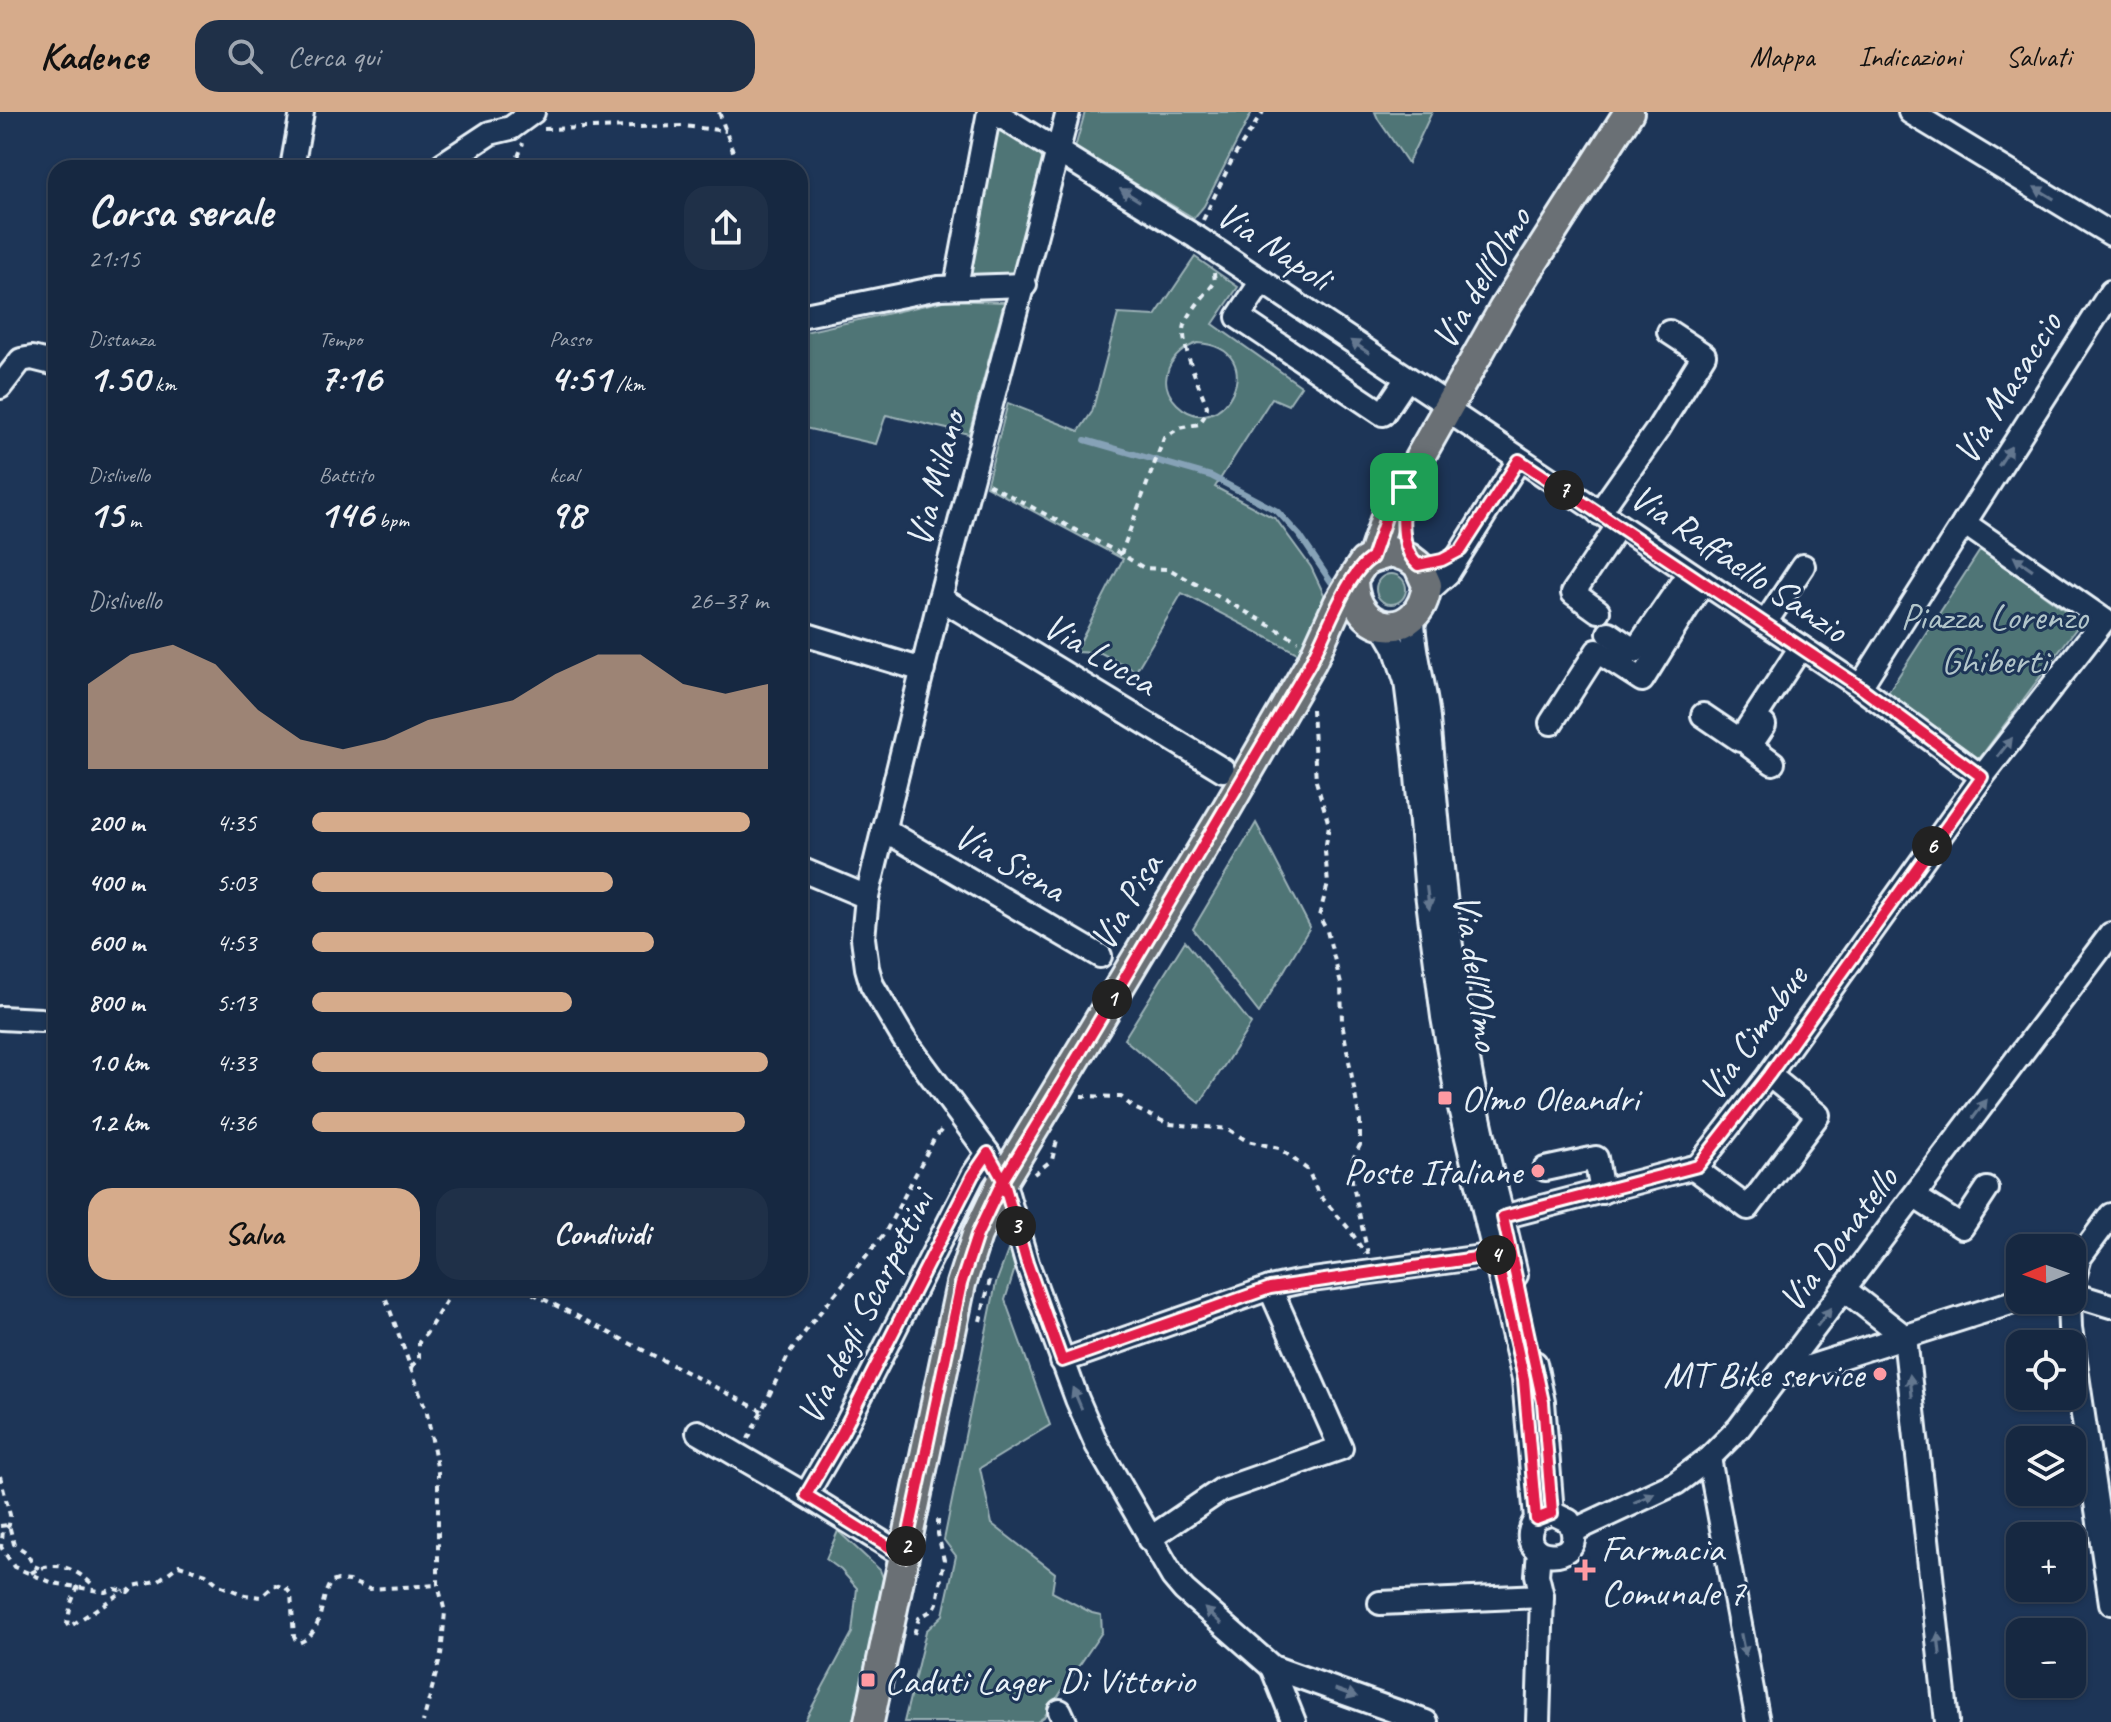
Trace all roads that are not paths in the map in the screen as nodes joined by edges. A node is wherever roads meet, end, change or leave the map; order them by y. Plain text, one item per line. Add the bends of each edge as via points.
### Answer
1 (302, 112) edge
2 (992, 112) edge
3 (1068, 112) edge
4 (1629, 112) edge
5 (1910, 112) edge
6 (534, 120) edge
7 (1058, 150) junction
8 (293, 160) edge
9 (449, 160) edge
10 (2111, 234) edge
11 (1262, 281) junction
12 (1025, 285) junction
13 (956, 286) junction
14 (2111, 292) edge
15 (808, 314) edge
16 (1669, 332) dead end
17 (48, 362) edge
18 (1407, 378) junction
19 (0, 387) edge
20 (1453, 412) junction
21 (1519, 460) junction
22 (1404, 487) junction
23 (1599, 513) junction
24 (1964, 523) junction
25 (1618, 526) junction
26 (1461, 550) junction
27 (1372, 558) junction
28 (1413, 562) junction
29 (1803, 566) dead end
30 (1696, 577) junction
31 (1353, 581) junction
32 (940, 598) junction
33 (1419, 605) junction
34 (1598, 611) dead end
35 (1374, 620) junction
36 (2107, 622) edge
37 (1765, 623) junction
38 (1609, 633) dead end
39 (808, 635) edge
40 (1807, 651) junction
41 (1302, 656) junction
42 (923, 670) junction
43 (1860, 687) junction
44 (1703, 715) dead end
45 (1551, 723) dead end
46 (1773, 763) dead end
47 (1223, 770) dead end
48 (1982, 777) junction
49 (883, 829) junction
50 (808, 872) edge
51 (867, 897) junction
52 (2111, 934) edge
53 (1100, 956) dead end
54 (0, 1018) edge
55 (41, 1020) dead end
56 (1769, 1075) junction
57 (988, 1153) junction
58 (1694, 1168) junction
59 (1545, 1169) dead end
60 (1016, 1179) junction
61 (1987, 1189) dead end
62 (1602, 1192) junction
63 (1915, 1197) junction
64 (2111, 1215) edge
65 (1503, 1217) junction
66 (2086, 1249) edge
67 (1496, 1255) junction
68 (1270, 1288) junction
69 (1845, 1290) junction
70 (2086, 1298) edge
71 (2006, 1305) edge
72 (2111, 1306) edge
73 (2070, 1314) edge
74 (1905, 1337) junction
75 (1062, 1361) junction
76 (1778, 1377) junction
77 (698, 1432) dead end
78 (1709, 1458) junction
79 (806, 1495) junction
80 (1544, 1516) junction
81 (1573, 1531) junction
82 (1149, 1539) junction
83 (1549, 1553) junction
84 (904, 1556) junction
85 (1542, 1596) junction
86 (1380, 1603) dead end
87 (2111, 1603) edge
88 (1272, 1667) junction
89 (869, 1722) edge
90 (1294, 1722) edge
91 (1426, 1722) edge
92 (1538, 1722) edge
93 (1758, 1722) edge
94 (1947, 1722) edge

1 - 8 street
2 - 7 street, Via Napoli
2 - 13 street
3 - 7 street, Via Milano
4 - 20 main road, Via dell'Olmo via 1504,308
10 -> 5 street
6 - 9 street via 490,133
11 -> 7 street, Via Napoli via 1220,259 1198,232
7 - 12 street, Via Milano
18 -> 11 street, Via Napoli
11 - 18 street via 1238,317 1370,406 1383,414
12 - 13 street
12 - 32 street, Via Milano
13 - 15 street
24 -> 14 street, Via Masaccio
16 - 23 street via 1704,355
17 - 19 street via 21,360
18 - 20 street, Via Napoli
20 - 21 street, Via Raffaello Sanzio
20 - 22 main road, Via dell'Olmo
21 - 23 street, Via Raffaello Sanzio
21 - 26 street
22 - 27 main road, Via dell'Olmo via 1386,517
22 - 28 main road, Via dell'Olmo via 1404,527
23 - 25 street, Via Raffaello Sanzio
36 -> 24 street
24 - 43 street
25 - 30 street, Via Raffaello Sanzio
25 - 34 street via 1573,593
26 - 28 street via 1442,560
26 - 33 street
27 - 28 main road via 1392,552
27 - 31 main road, Via dell'Olmo
28 - 33 main road, Via dell'Olmo via 1427,585
29 - 37 street
30 - 37 street, Via Raffaello Sanzio
30 - 38 street via 1635,651
30 - 45 street via 1642,680 1597,651
31 - 35 main road, Via dell'Olmo via 1356,603
31 - 41 main road, Via Pisa
32 - 42 street, Via Milano
32 - 47 street, Via Lucca
33 - 35 main road via 1398,624
33 - 65 street, Via dell'Olmo via 1414,646 1426,702 1458,992 1474,1093
35 - 41 main road, Via Pisa via 1339,632
35 -> 67 street, Via dell'Olmo via 1395,647 1406,681 1443,1017
48 -> 36 street
37 - 40 street, Via Raffaello Sanzio
39 - 42 street
40 - 43 street, Via Raffaello Sanzio
40 - 44 street via 1740,740
40 - 46 street via 1750,746
41 - 60 main road, Via Pisa via 1302,702 1227,808
42 - 49 street, Via Milano
43 - 48 street
48 - 56 street, Via Cimabue
49 - 51 street
49 - 53 street, Via Siena
50 - 51 street
51 - 57 street via 863,938 872,985 904,1039
63 -> 52 street, Via Donatello
54 - 55 street
56 - 58 street, Via Cimabue
56 - 58 street via 1818,1115 1748,1208
57 - 60 street
57 - 79 street, Via degli Scarpettini
58 - 62 street
59 - 62 street via 1596,1158
60 - 75 street via 1027,1263
60 - 84 main road, Via Pisa via 977,1235 961,1284
61 - 63 street via 1962,1227
62 - 65 street
63 - 69 street, Via Donatello
64 - 66 street
65 - 80 street, Via dell'Olmo via 1543,1402
67 - 68 street
67 - 80 street, Via dell'Olmo via 1524,1379
68 - 75 street
68 - 82 street via 1341,1448 1221,1490
69 - 74 street
76 -> 69 street, Via Donatello
70 - 72 street
71 - 74 street
73 - 87 street
74 - 76 street
94 -> 74 street
82 -> 75 street via 1097,1445
76 - 78 street, Via Donatello
77 - 79 street
81 -> 78 street, Via Donatello via 1676,1483
78 -> 93 street
79 - 84 street
80 - 81 street via 1564,1516
80 - 83 street, Via dell'Olmo via 1532,1525 1531,1540
81 - 83 street via 1570,1546
88 -> 82 street via 1184,1590
83 - 85 street, Via dell'Olmo via 1537,1575
84 - 89 main road, Via Pisa
85 - 86 street
85 - 92 street, Via dell'Olmo
88 - 90 street
88 -> 91 street

